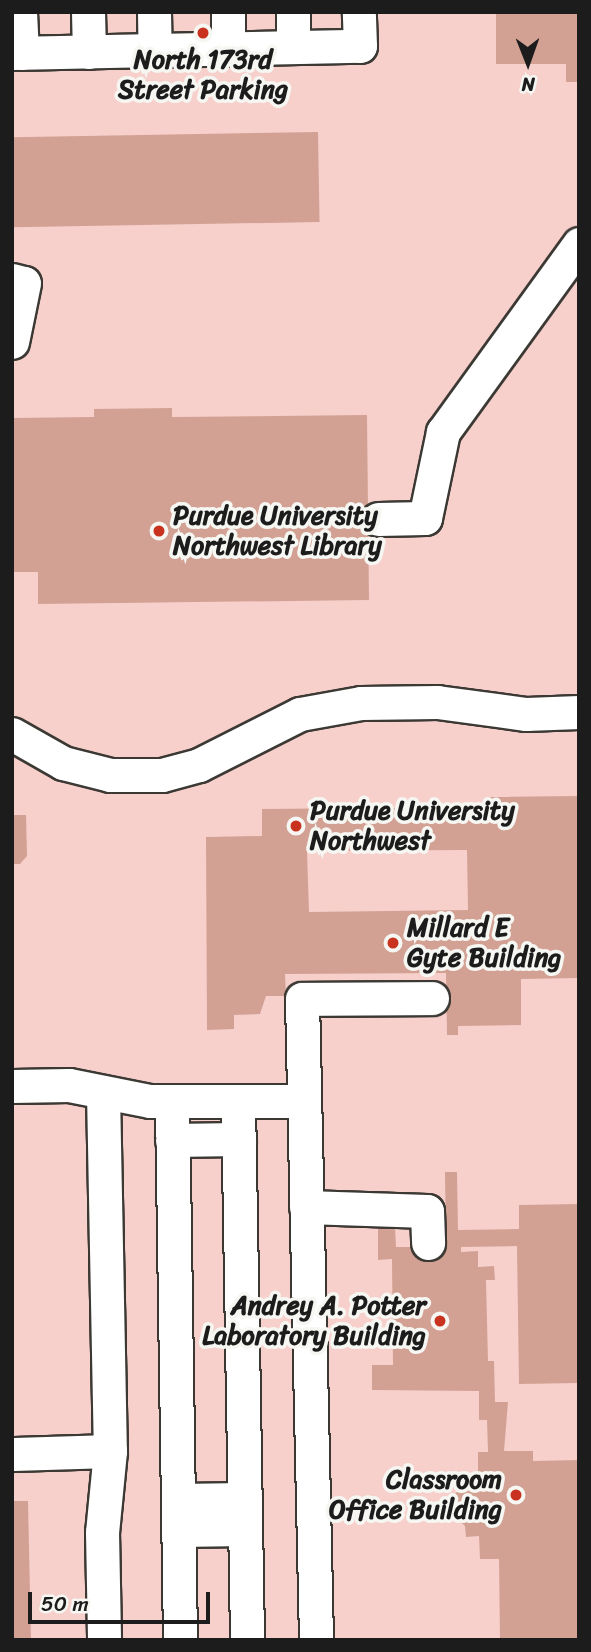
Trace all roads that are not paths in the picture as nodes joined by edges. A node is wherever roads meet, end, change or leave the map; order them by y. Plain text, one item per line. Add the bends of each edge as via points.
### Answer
1 (20, 12) edge
2 (88, 12) edge
3 (155, 12) edge
4 (228, 12) edge
5 (293, 12) edge
6 (359, 12) edge
7 (293, 47) junction
8 (228, 49) junction
9 (155, 51) junction
10 (89, 52) junction
11 (17, 53) edge
12 (579, 244) edge
13 (12, 280) edge
14 (12, 342) edge
15 (378, 519) dead end
16 (579, 712) edge
17 (12, 734) edge
18 (432, 998) dead end
19 (12, 1086) edge
20 (103, 1092) junction
21 (239, 1101) junction
22 (304, 1101) junction
23 (172, 1102) junction
24 (239, 1139) junction
25 (172, 1140) junction
26 (306, 1207) junction
27 (428, 1243) dead end
28 (110, 1451) junction
29 (12, 1454) edge
30 (245, 1514) junction
31 (178, 1515) junction
32 (104, 1640) edge
33 (180, 1640) edge
34 (247, 1640) edge
35 (316, 1640) edge

1 - 11 street
2 - 10 street
3 - 9 street
4 - 8 street
5 - 7 street
6 - 7 street via 360,46
7 - 8 street
8 - 9 street
9 - 10 street
10 - 11 street
12 - 15 street via 443,432 425,518
13 - 14 street via 23,283
16 - 17 street via 526,713 437,702 361,703 300,714 199,765 162,775 110,775 63,763
18 - 22 street via 302,999
19 - 20 street via 69,1085
20 - 23 street
20 - 28 street
21 - 22 street
21 - 23 street
21 - 24 street
22 - 26 street
23 - 25 street
24 - 25 street
24 - 30 street
25 - 31 street
26 - 27 street via 427,1211
26 - 35 street
28 - 29 street
28 - 32 street via 102,1532
30 - 31 street
30 - 34 street
31 - 33 street

